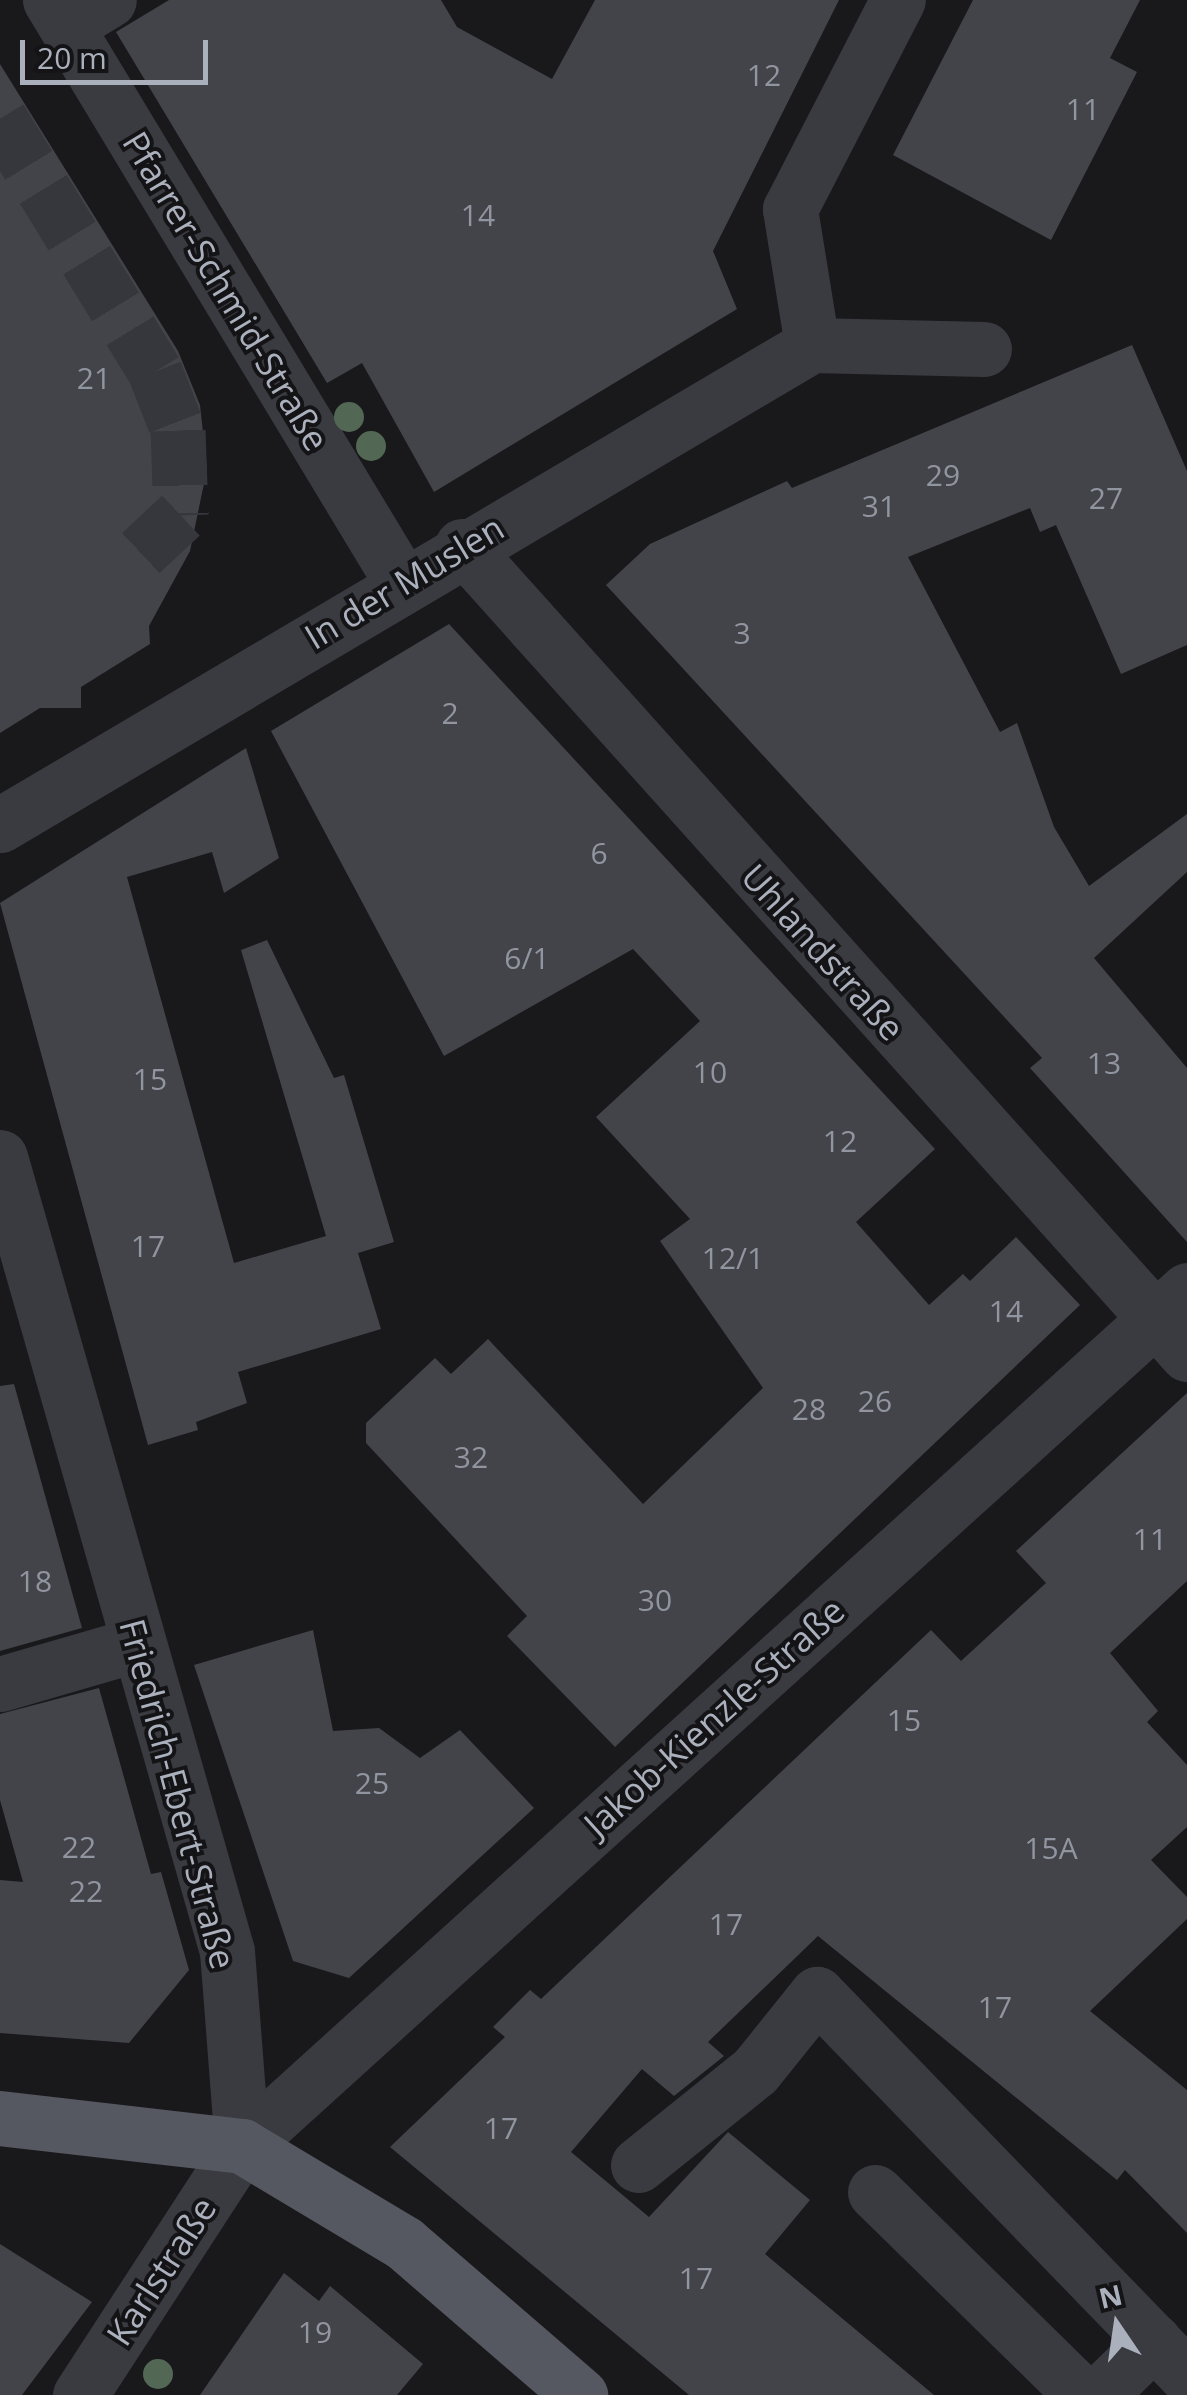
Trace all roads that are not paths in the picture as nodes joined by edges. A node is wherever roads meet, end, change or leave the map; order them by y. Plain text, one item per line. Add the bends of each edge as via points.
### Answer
1 (898, 0) edge
2 (75, 8) edge
3 (812, 345) junction
4 (984, 348) dead end
5 (462, 546) junction
6 (402, 583) junction
7 (0, 826) edge
8 (0, 1157) edge
9 (1176, 1322) edge
10 (138, 1644) junction
11 (0, 1684) edge
12 (0, 2118) edge
13 (242, 2146) junction
14 (638, 2165) dead end
15 (875, 2192) dead end
16 (1170, 2358) edge
17 (80, 2395) edge
18 (580, 2395) edge
19 (1082, 2395) edge
20 (1098, 2395) edge

1 - 3 street via 790,208
2 - 6 street, Pfarrer-Schmid-Straße
3 - 4 street
3 - 5 street, In der Muslen
5 - 6 street, In der Muslen
5 - 9 street, Uhlandstraße
6 - 7 street, In der Muslen
8 - 10 street, Friedrich-Ebert-Straße
9 - 13 street, Jakob-Kienzle-Straße
10 - 11 street
10 - 13 street, Friedrich-Ebert-Straße via 227,1951
12 - 13 main road
13 - 17 street, Karlstraße
13 - 18 main road via 404,2243
14 - 16 street via 755,2071 817,1994
15 - 19 street
16 - 20 street

